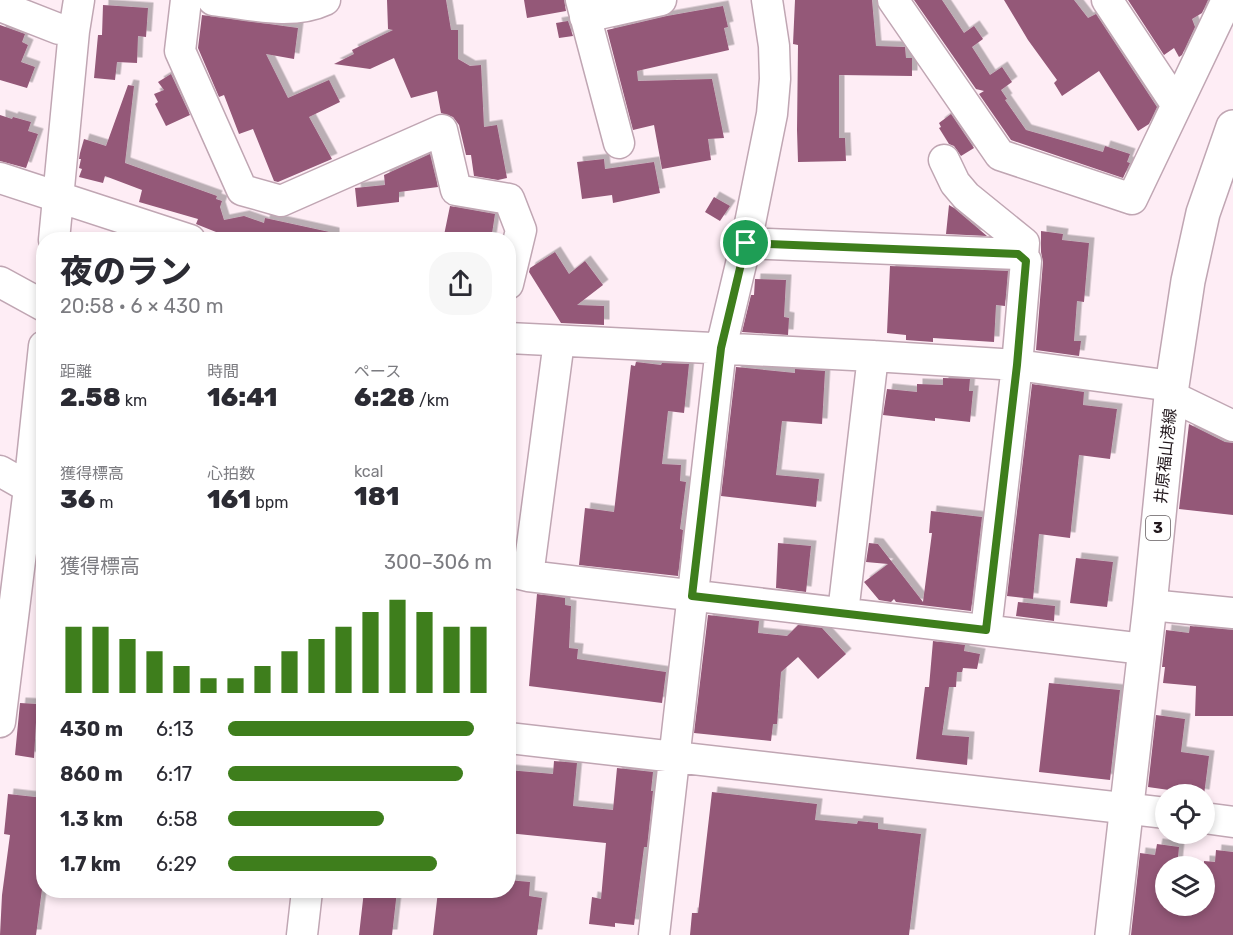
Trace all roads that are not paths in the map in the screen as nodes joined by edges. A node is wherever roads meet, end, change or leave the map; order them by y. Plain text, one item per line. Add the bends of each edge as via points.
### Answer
1 (79, 0) edge
2 (186, 0) edge
3 (213, 0) edge
4 (324, 0) edge
5 (661, 0) edge
6 (767, 0) edge
7 (892, 0) edge
8 (1107, 0) edge
9 (1227, 0) edge
10 (0, 6) edge
11 (583, 9) edge
12 (74, 30) junction
13 (1176, 104) junction
14 (1233, 127) edge
15 (620, 143) dead end
16 (944, 160) dead end
17 (0, 178) edge
18 (59, 198) junction
19 (55, 232) edge
20 (165, 232) edge
21 (746, 243) junction
22 (516, 251) edge
23 (1023, 256) junction
24 (0, 282) edge
25 (36, 302) edge
26 (516, 338) edge
27 (559, 341) junction
28 (721, 348) junction
29 (873, 356) junction
30 (1017, 365) junction
31 (1172, 391) junction
32 (1233, 426) edge
33 (0, 471) edge
34 (36, 492) edge
35 (518, 574) edge
36 (692, 596) junction
37 (1150, 605) junction
38 (843, 612) junction
39 (1233, 613) edge
40 (986, 630) junction
41 (4, 639) edge
42 (1144, 649) junction
43 (0, 722) edge
44 (516, 739) edge
45 (673, 757) junction
46 (1127, 808) junction
47 (1155, 812) edge
48 (1215, 820) edge
49 (1233, 822) edge
50 (307, 898) edge
51 (302, 935) edge
52 (654, 935) edge
53 (1112, 935) edge

1 - 12 street
2 - 22 street via 180,51 242,190 281,201 442,130 456,190 509,199 521,230
3 - 4 street via 289,8 312,6
5 - 11 street
6 - 21 street via 774,46 772,114
7 - 13 street via 1000,155 1132,199
8 - 13 street
9 - 13 street
10 - 12 street via 59,29
11 - 15 street
12 - 18 street
14 - 31 main road, 井原福山港線 / 3 via 1203,213 1188,281
16 - 23 street via 966,196 1024,243
17 - 18 street
18 - 19 street
18 - 20 street
21 - 23 street
21 - 28 street
23 - 30 street via 1026,261
24 - 25 street
26 - 27 street
27 - 28 street
27 - 35 street
28 - 29 street
28 - 36 street
29 - 30 street
29 - 38 street
30 - 31 street
30 - 40 street
31 - 32 street
31 - 37 main road, 井原福山港線 / 3
33 - 34 street
34 - 41 street
35 - 36 street
36 - 38 street
36 - 45 street
37 - 39 street
37 - 42 main road, 井原福山港線 / 3
38 - 40 street
40 - 42 street
41 - 43 street
42 - 46 main road, 井原福山港線 / 3
44 - 45 street
45 - 46 street
45 - 52 street
46 - 47 street
46 - 53 main road, 井原福山港線 / 3
48 - 49 street
50 - 51 street

